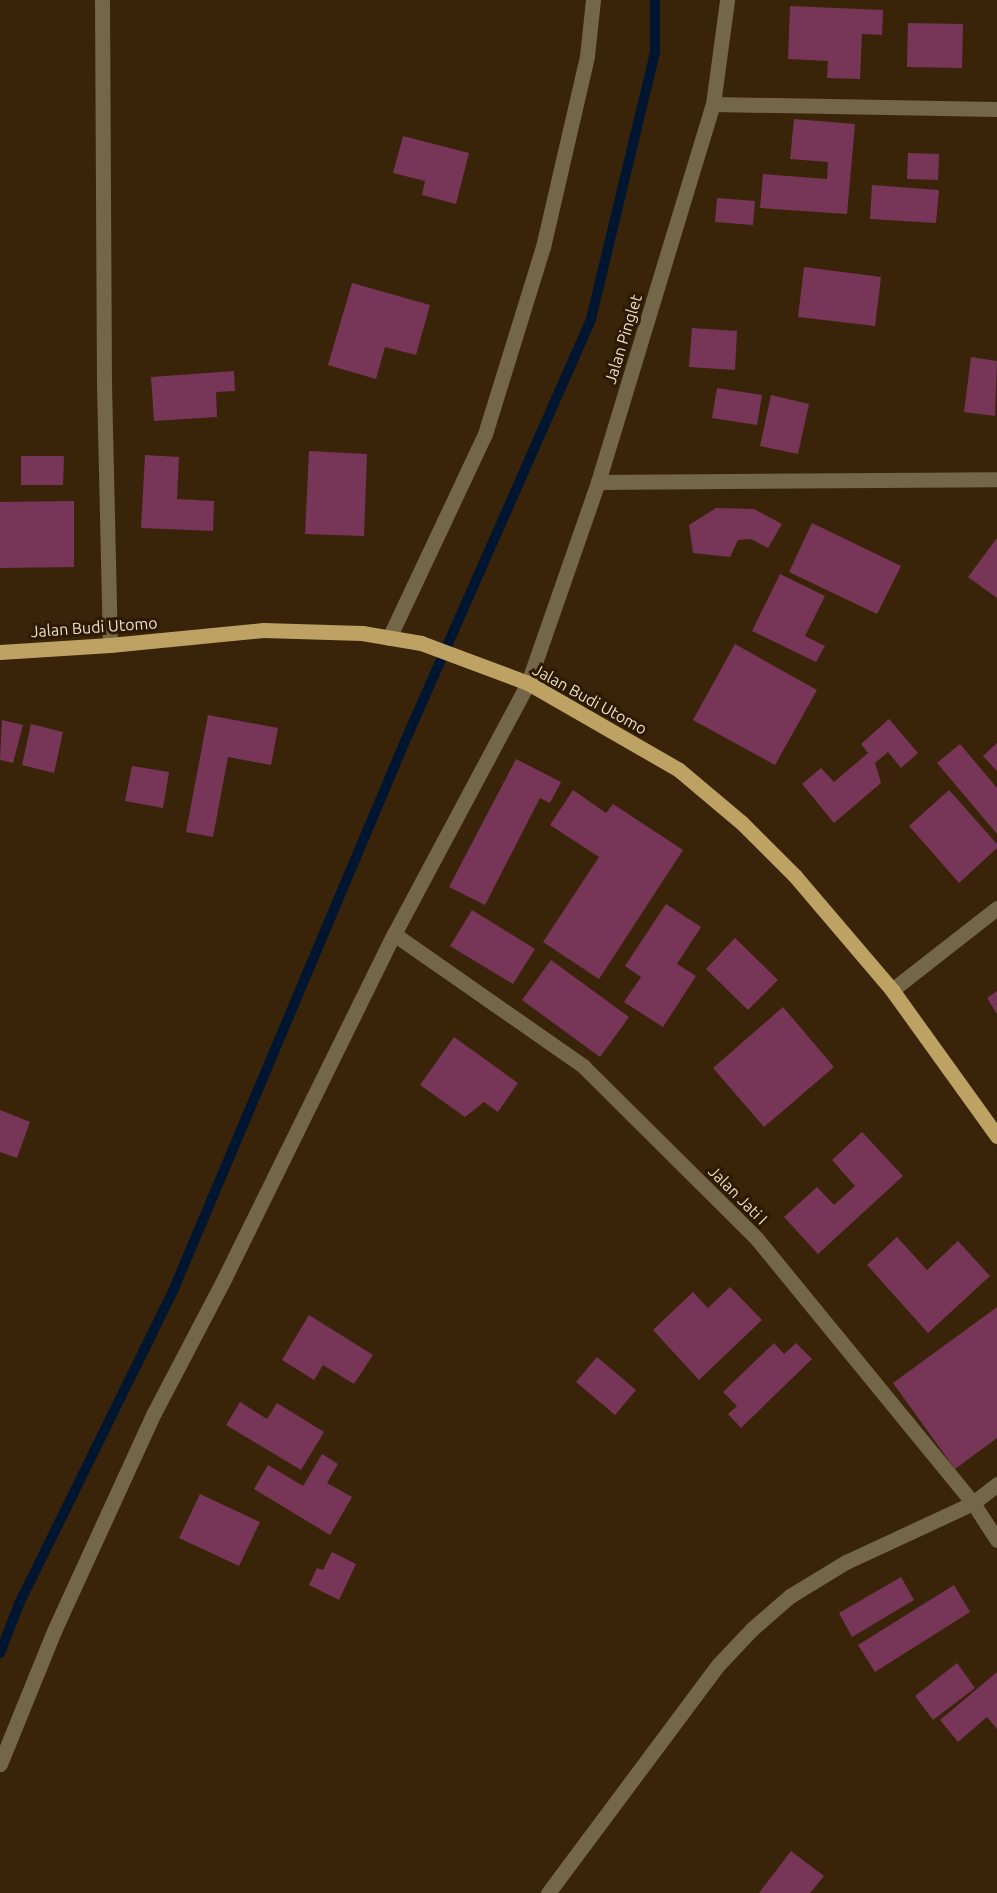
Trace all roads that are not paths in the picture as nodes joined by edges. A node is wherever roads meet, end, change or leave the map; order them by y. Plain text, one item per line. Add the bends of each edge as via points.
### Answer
1 (102, 0) edge
2 (593, 0) edge
3 (727, 0) edge
4 (713, 104) junction
5 (997, 109) edge
6 (997, 479) edge
7 (598, 482) junction
8 (389, 638) junction
9 (110, 645) junction
10 (0, 652) edge
11 (528, 683) junction
12 (997, 909) edge
13 (394, 934) junction
14 (892, 990) junction
15 (997, 1136) edge
16 (997, 1484) edge
17 (973, 1503) junction
18 (997, 1540) edge
19 (0, 1764) edge
20 (548, 1893) edge

1 - 9 street
2 - 8 street via 587,56 543,247 488,423
3 - 4 street, Jalan Pinglet
4 - 5 street
4 - 7 street, Jalan Pinglet
6 - 7 street
7 - 11 street, Jalan Pinglet
8 - 9 main road, Jalan Budi Utomo via 362,633 262,630
8 - 11 main road, Jalan Budi Utomo via 422,643
9 - 10 main road, Jalan Budi Utomo
11 - 13 street, Jalan Pinglet
11 - 14 main road, Jalan Budi Utomo via 678,770 742,823 795,876
12 - 14 street
13 - 17 street, Jalan Jati I via 591,1074 757,1239
13 - 19 street, Jalan Pinglet via 225,1278 154,1413 54,1631
14 - 15 main road, Jalan Budi Utomo
16 - 17 street
17 - 18 street, Jalan Jati I
17 - 20 street via 846,1563 790,1596 752,1629 718,1665

